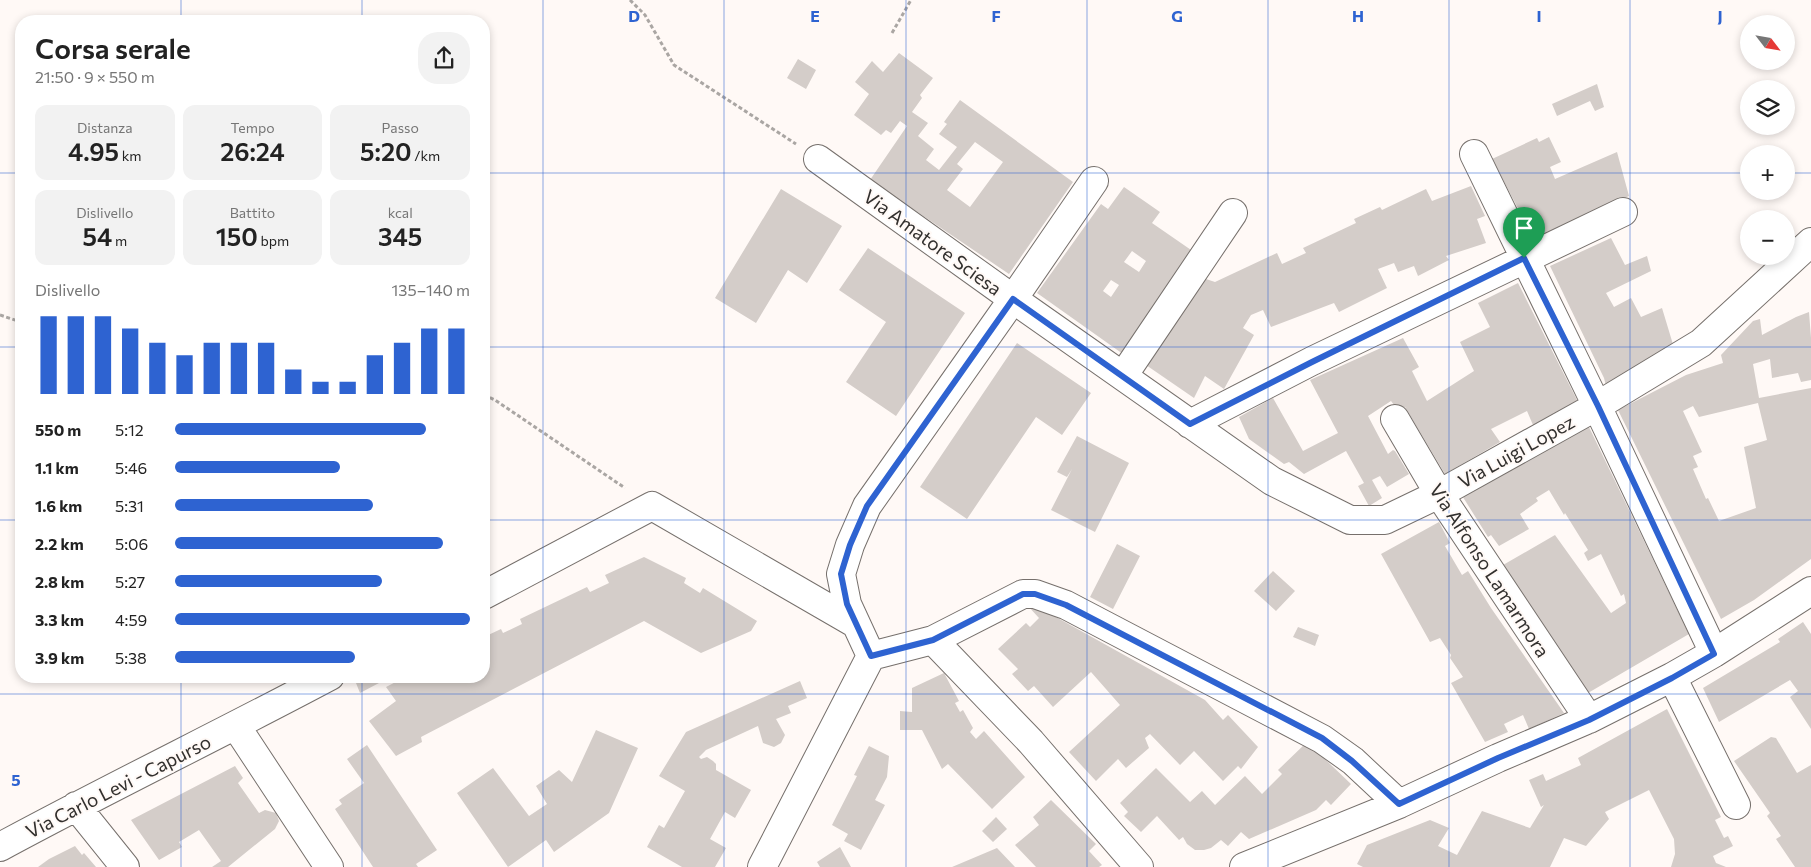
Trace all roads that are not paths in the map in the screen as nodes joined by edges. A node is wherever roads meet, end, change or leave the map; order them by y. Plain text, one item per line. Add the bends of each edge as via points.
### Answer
1 (1474, 154) dead end
2 (818, 159) road end
3 (1094, 180) dead end
4 (1623, 212) dead end
5 (1233, 213) dead end
6 (1811, 242) edge
7 (1524, 258) junction
8 (1013, 299) junction
9 (1123, 376) junction
10 (1598, 406) junction
11 (1395, 419) dead end
12 (1190, 424) junction
13 (1439, 494) junction
14 (1350, 520) joint
15 (490, 592) edge
16 (1810, 595) edge
17 (856, 624) junction
18 (933, 640) junction
19 (1714, 654) junction
20 (871, 656) junction
21 (1672, 678) junction
22 (317, 683) edge
23 (1589, 720) junction
24 (236, 726) junction
25 (1399, 804) junction
26 (76, 806) junction
27 (1736, 806) dead end
28 (0, 847) edge
29 (124, 867) edge
30 (329, 867) edge
31 (762, 867) edge
32 (1138, 867) edge
33 (1244, 867) edge

1 - 7 street
2 - 8 street, Via Amatore Sciesa
3 - 8 street
4 - 7 street
5 - 9 street
6 - 10 street, Via Luigi Lopez via 1701,343
7 - 10 street
7 - 12 street
8 - 9 street, Via Amatore Sciesa
8 - 17 street via 867,506 841,574 847,604
9 - 12 street, Via Amatore Sciesa
10 - 13 street, Via Luigi Lopez
10 - 19 street
11 - 13 street, Via Alfonso Lamarmora
12 - 14 street, Via Amatore Sciesa via 1272,481
13 - 14 street, Via Luigi Lopez via 1385,520
13 - 23 street, Via Alfonso Lamarmora
15 - 17 street via 652,506
16 - 19 street
17 - 20 street
18 - 20 street
18 - 25 street via 1023,594 1035,594 1066,605 1322,738
18 - 32 street via 1031,742
19 - 21 street
20 - 31 street
21 - 23 street
21 - 27 street
22 - 24 street, Via Carlo Levi - Capurso
23 - 25 street
24 - 26 street, Via Carlo Levi - Capurso
24 - 30 street
25 - 33 street
26 - 28 street, Via Carlo Levi - Capurso
26 - 29 street

